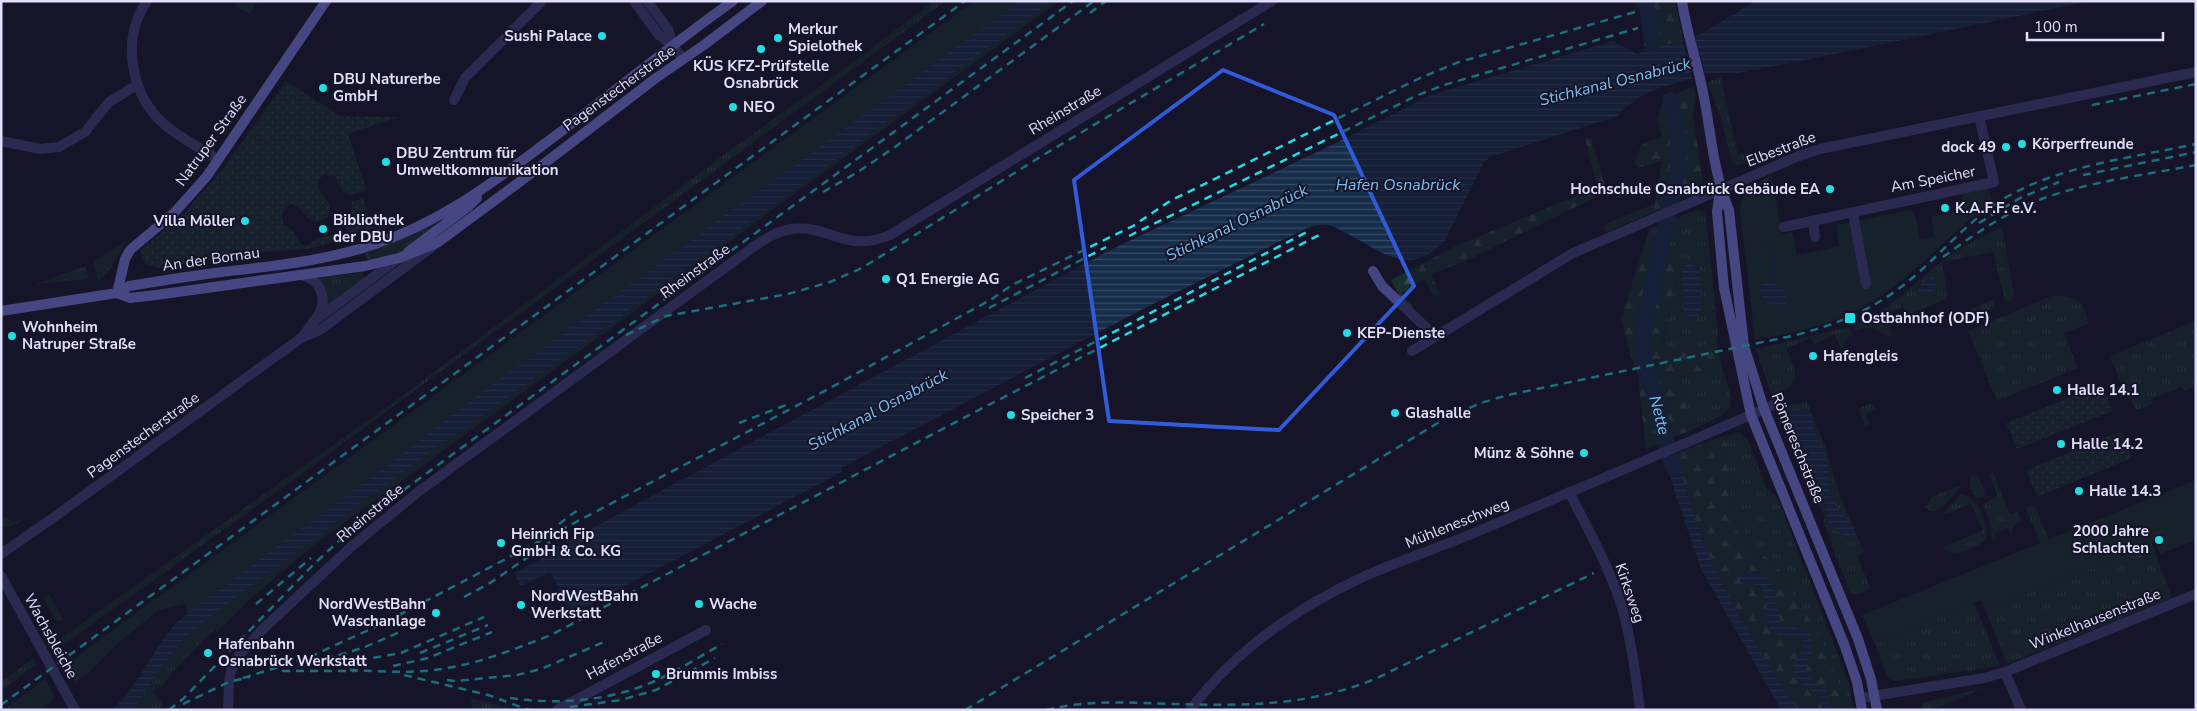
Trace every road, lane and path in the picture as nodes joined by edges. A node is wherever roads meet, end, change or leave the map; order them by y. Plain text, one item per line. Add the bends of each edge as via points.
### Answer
1 (147, 1) edge
2 (326, 1) edge
3 (542, 1) edge
4 (634, 1) edge
5 (647, 1) edge
6 (733, 1) edge
7 (762, 1) edge
8 (1272, 1) edge
9 (1682, 1) edge
10 (673, 46) junction
11 (683, 59) junction
12 (2196, 72) edge
13 (137, 85) junction
14 (454, 100) dead end
15 (1979, 116) junction
16 (1, 141) edge
17 (218, 160) junction
18 (1720, 190) junction
19 (483, 191) junction
20 (1853, 213) junction
21 (1812, 222) junction
22 (1784, 227) dead end
23 (1815, 237) dead end
24 (436, 243) junction
25 (399, 258) junction
26 (1373, 271) dead end
27 (300, 275) junction
28 (1866, 284) dead end
29 (117, 293) junction
30 (1, 311) edge
31 (314, 321) junction
32 (1434, 336) junction
33 (300, 338) junction
34 (1412, 351) dead end
35 (1769, 407) junction
36 (1750, 415) junction
37 (1569, 492) junction
38 (1, 554) edge
39 (1, 576) edge
40 (2196, 594) edge
41 (706, 630) dead end
42 (2005, 672) junction
43 (1875, 696) junction
44 (1861, 698) junction
45 (75, 710) edge
46 (228, 710) edge
47 (557, 710) edge
48 (1190, 710) edge
49 (1640, 710) edge
50 (1862, 710) edge
51 (1877, 710) edge
52 (2021, 710) edge

1 - 13 street via 136,24 132,43
2 - 17 main road, Natruper Straße
3 - 14 street via 465,78
4 - 10 street via 659,35
5 - 10 street via 668,29
6 - 10 main road, Pagenstecherstraße
7 - 11 main road, Pagenstecherstraße
8 - 46 street, Rheinstraße via 890,235 861,243 818,231 792,229 770,236 756,245 418,492 351,547 240,654 231,671
9 - 18 main road, Römereschstraße
10 - 11 street
10 - 19 main road, Pagenstecherstraße
11 - 24 main road, Pagenstecherstraße
12 - 15 street, Elbestraße
13 - 16 street via 109,102 85,132 59,147 40,149
13 - 17 street via 149,107 164,124
15 - 18 street, Elbestraße via 1820,149
15 - 20 street, Am Speicher via 1994,182
17 - 29 main road, Natruper Straße via 174,213 130,250
18 - 32 street, Elbestraße via 1573,253
18 - 35 main road, Römereschstraße via 1729,210 1744,346
18 - 36 main road, Römereschstraße via 1716,212 1724,288
19 - 25 main road via 469,206
19 - 29 main road, An der Bornau via 424,224 361,249 316,259 129,286
20 - 21 street, Am Speicher
20 - 28 street
21 - 22 street, Am Speicher
21 - 23 street
24 - 25 main road, An der Bornau
24 - 33 street, Pagenstecherstraße via 320,330
25 - 27 main road, An der Bornau
25 - 31 street, Pagenstecherstraße
26 - 32 street via 1382,286
27 - 29 main road, An der Bornau via 130,298
27 - 31 street via 310,277 323,294 322,309
29 - 30 main road
31 - 33 street, Pagenstecherstraße
32 - 34 street, Elbestraße
33 - 38 street, Pagenstecherstraße
35 - 36 street, Mühleneschweg
35 - 43 main road, Römereschstraße via 1858,639
36 - 37 street, Mühleneschweg
36 - 44 main road, Römereschstraße via 1844,644
37 - 48 street, Mühleneschweg via 1328,594 1280,624 1238,656
37 - 49 street, Kirksweg via 1608,570 1622,610
39 - 45 street, Wachsbleiche
40 - 42 street, Winkelhausenstraße
41 - 47 street, Hafenstraße
42 - 43 street, Winkelhausenstraße
42 - 52 street
43 - 44 street, Winkelhausenstraße
43 - 51 main road, Römereschstraße
44 - 50 main road, Römereschstraße

